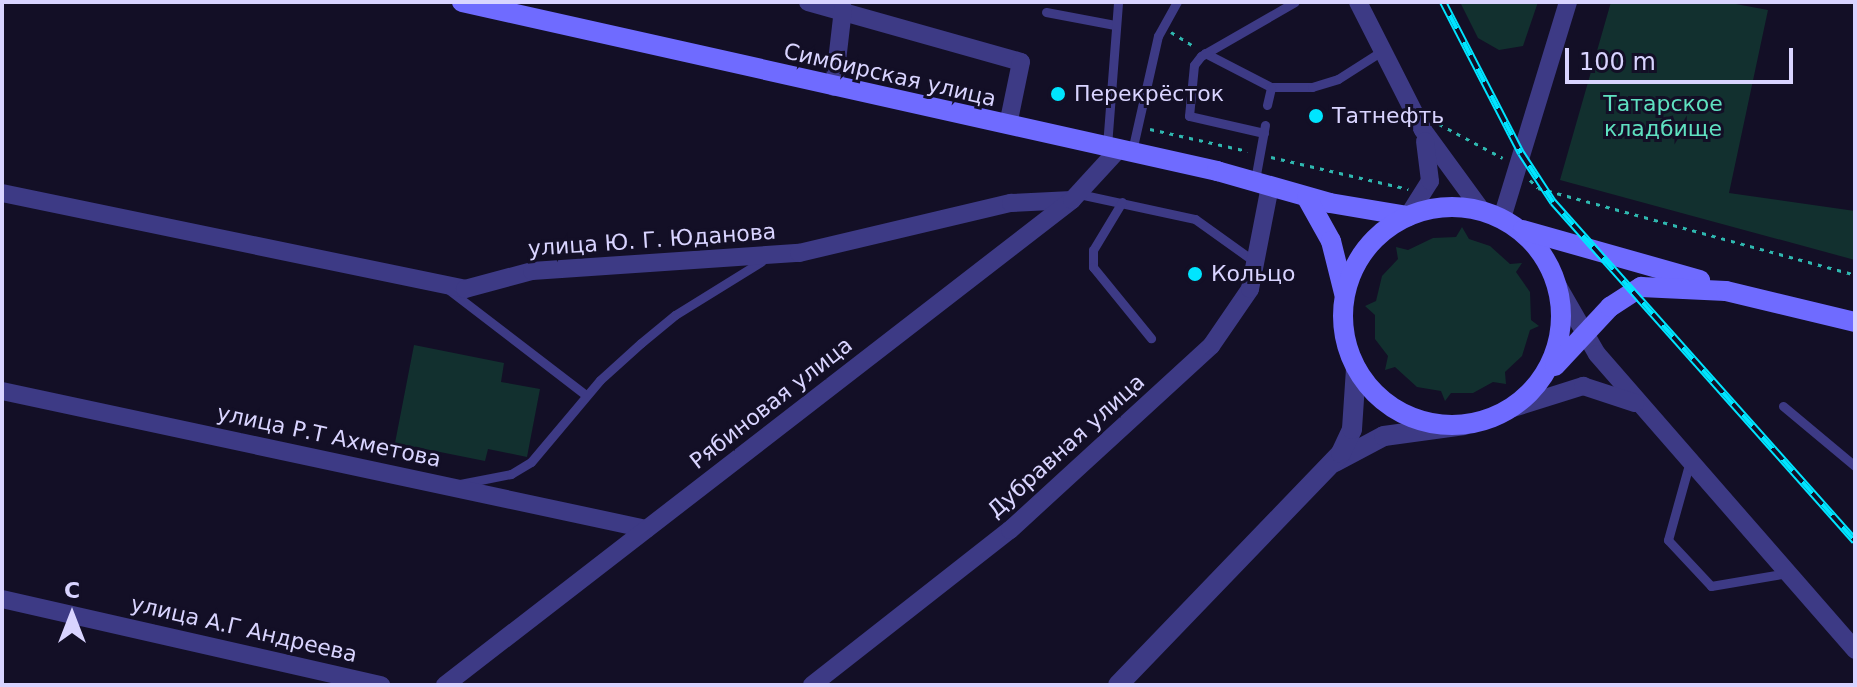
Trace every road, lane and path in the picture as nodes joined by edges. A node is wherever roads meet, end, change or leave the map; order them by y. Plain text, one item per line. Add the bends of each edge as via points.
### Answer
1 (462, 2) edge
2 (808, 2) edge
3 (1118, 2) edge
4 (1177, 2) edge
5 (1295, 2) edge
6 (1358, 2) edge
7 (1568, 2) edge
8 (843, 9) junction
9 (1046, 12) dead end
10 (1115, 25) junction
11 (1163, 26) junction
12 (1382, 51) junction
13 (1205, 53) junction
14 (834, 87) junction
15 (1271, 87) junction
16 (1267, 105) dead end
17 (1008, 125) junction
18 (1137, 126) junction
19 (1423, 130) junction
20 (1119, 151) junction
21 (1259, 154) junction
22 (1518, 165) junction
23 (1262, 184) junction
24 (1417, 191) dead end
25 (2, 193) edge
26 (1076, 197) junction
27 (1307, 198) junction
28 (1122, 202) junction
29 (1482, 211) junction
30 (1408, 216) junction
31 (1511, 224) junction
32 (776, 254) junction
33 (1258, 265) junction
34 (1855, 275) edge
35 (446, 287) junction
36 (1559, 288) junction
37 (1726, 291) junction
38 (1345, 295) junction
39 (1610, 307) junction
40 (1855, 322) edge
41 (1584, 334) junction
42 (1151, 338) dead end
43 (1597, 354) junction
44 (1356, 368) junction
45 (1541, 381) junction
46 (2, 391) edge
47 (586, 395) junction
48 (1783, 406) dead end
49 (1643, 407) junction
50 (1510, 409) junction
51 (1464, 425) junction
52 (1690, 461) junction
53 (1332, 464) junction
54 (1855, 466) edge
55 (449, 487) junction
56 (646, 529) junction
57 (1788, 573) junction
58 (2, 599) edge
59 (1855, 650) edge
60 (381, 685) edge
61 (445, 685) edge
62 (812, 685) edge
63 (1118, 685) edge

1 - 14 main road, Симбирская улица
2 - 8 street
3 - 10 lane
4 - 11 lane
5 - 13 lane
6 - 12 street
7 - 22 street
8 - 14 street
8 - 17 street via 1021,62
9 - 10 lane
10 - 20 lane
11 - 13 path
11 - 18 lane
12 - 15 lane via 1338,79 1312,87
12 - 19 street
13 - 15 lane
13 - 21 lane via 1194,65 1189,116 1264,129
14 - 17 main road, Симбирская улица
15 - 16 lane
17 - 20 main road, Симбирская улица
18 - 20 lane
18 - 21 path
19 - 22 path via 1440,125
19 - 29 street
19 - 30 street via 1430,181
20 - 23 main road, Симбирская улица
20 - 26 street, Рябиновая улица
21 - 23 lane
21 - 24 path
22 - 31 street
22 - 34 path via 1538,188
23 - 27 main road, Симбирская улица
23 - 33 street, Дубравная улица
25 - 35 street, улица Ю. Г. Юданова
26 - 28 lane
26 - 32 street, улица Ю. Г. Юданова via 1011,203
26 - 56 street, Рябиновая улица
27 - 30 main road, Симбирская улица
27 - 38 main road via 1331,241
28 - 33 lane via 1195,219
28 - 42 lane via 1093,250 1093,267
29 - 30 main road via 1442,207
29 - 31 main road
30 - 38 main road via 1364,251
31 - 36 main road via 1545,258
31 - 37 main road via 1683,273
32 - 35 street, улица Ю. Г. Юданова via 532,271 477,288
32 - 47 lane via 675,315
33 - 62 street, Дубравная улица via 1244,302 1211,346 1010,530
35 - 47 lane
36 - 41 street
36 - 45 main road via 1559,342
37 - 39 main road via 1641,287
37 - 40 main road
38 - 44 main road via 1346,342
39 - 41 main road
39 - 43 street via 1597,335
41 - 43 street
41 - 45 main road
43 - 49 street
44 - 51 main road via 1394,409 1435,424
44 - 53 street via 1352,429
45 - 50 main road
46 - 55 street, улица Р.Т Ахметова
47 - 55 lane via 531,462 511,474
48 - 54 lane
49 - 50 street via 1623,395 1583,386
49 - 52 street
50 - 51 main road
51 - 53 street via 1384,436
52 - 57 street
52 - 57 lane via 1668,540 1711,586
53 - 63 street
55 - 56 street, улица Р.Т Ахметова
56 - 61 street, Рябиновая улица
57 - 59 street
58 - 60 street, улица А.Г Андреева

